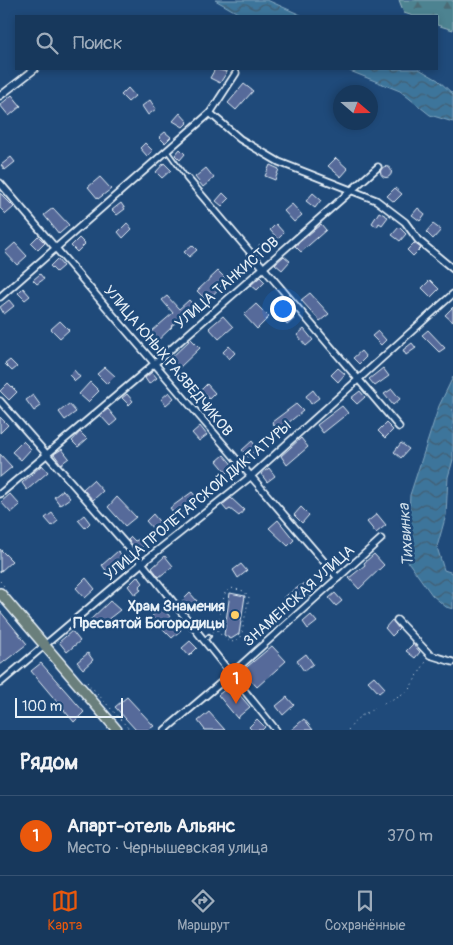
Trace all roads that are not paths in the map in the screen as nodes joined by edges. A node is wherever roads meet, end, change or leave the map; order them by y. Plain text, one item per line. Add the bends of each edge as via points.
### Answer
1 (34, 70) edge
2 (236, 73) dead end
3 (0, 96) edge
4 (210, 113) junction
5 (168, 152) junction
6 (378, 167) dead end
7 (187, 178) joint
8 (0, 183) edge
9 (352, 190) junction
10 (55, 248) junction
11 (263, 269) junction
12 (453, 269) edge
13 (453, 294) edge
14 (0, 296) edge
15 (154, 364) junction
16 (359, 378) junction
17 (0, 400) edge
18 (399, 427) dead end
19 (49, 454) junction
20 (250, 477) junction
21 (0, 494) edge
22 (381, 539) dead end
23 (142, 563) junction
24 (338, 578) junction
25 (0, 593) edge
26 (396, 620) dead end
27 (44, 645) junction
28 (453, 662) edge
29 (231, 674) junction
30 (0, 683) edge
31 (117, 730) edge
32 (165, 730) edge
33 (276, 730) edge

1 - 3 street
2 - 4 street
4 - 5 street
4 - 9 street via 240,139 279,162
5 - 7 lane
5 - 10 street
6 - 9 street, УЛИЦА ТАНКИСТОВ
7 - 11 street
8 - 10 street, УЛИЦА ЮНЫХ РАЗВЕДЧИКОВ
9 - 11 street, УЛИЦА ТАНКИСТОВ
9 - 12 street via 376,200 405,222 418,240
10 - 14 street
10 - 15 street, УЛИЦА ЮНЫХ РАЗВЕДЧИКОВ
11 - 15 street, УЛИЦА ТАНКИСТОВ
11 - 16 street
13 - 16 street, УЛИЦА ПРОЛЕТАРСКОЙ ДИКТАТУРЫ
15 - 19 street, УЛИЦА ТАНКИСТОВ
15 - 20 street, УЛИЦА ЮНЫХ РАЗВЕДЧИКОВ
16 - 18 street
16 - 20 street, УЛИЦА ПРОЛЕТАРСКОЙ ДИКТАТУРЫ
17 - 19 street
19 - 21 street, УЛИЦА ТАНКИСТОВ
19 - 23 street
20 - 23 street, УЛИЦА ПРОЛЕТАРСКОЙ ДИКТАТУРЫ
20 - 24 street, УЛИЦА ЮНЫХ РАЗВЕДЧИКОВ
22 - 24 street, ЗНАМЕНСКАЯ УЛИЦА
23 - 27 street, УЛИЦА ПРОЛЕТАРСКОЙ ДИКТАТУРЫ
23 - 29 street via 207,638
24 - 29 street, ЗНАМЕНСКАЯ УЛИЦА
25 - 27 main road
26 - 28 street via 430,655
27 - 30 street, УЛИЦА ПРОЛЕТАРСКОЙ ДИКТАТУРЫ
27 - 31 main road
29 - 32 street, ЗНАМЕНСКАЯ УЛИЦА
29 - 33 street

